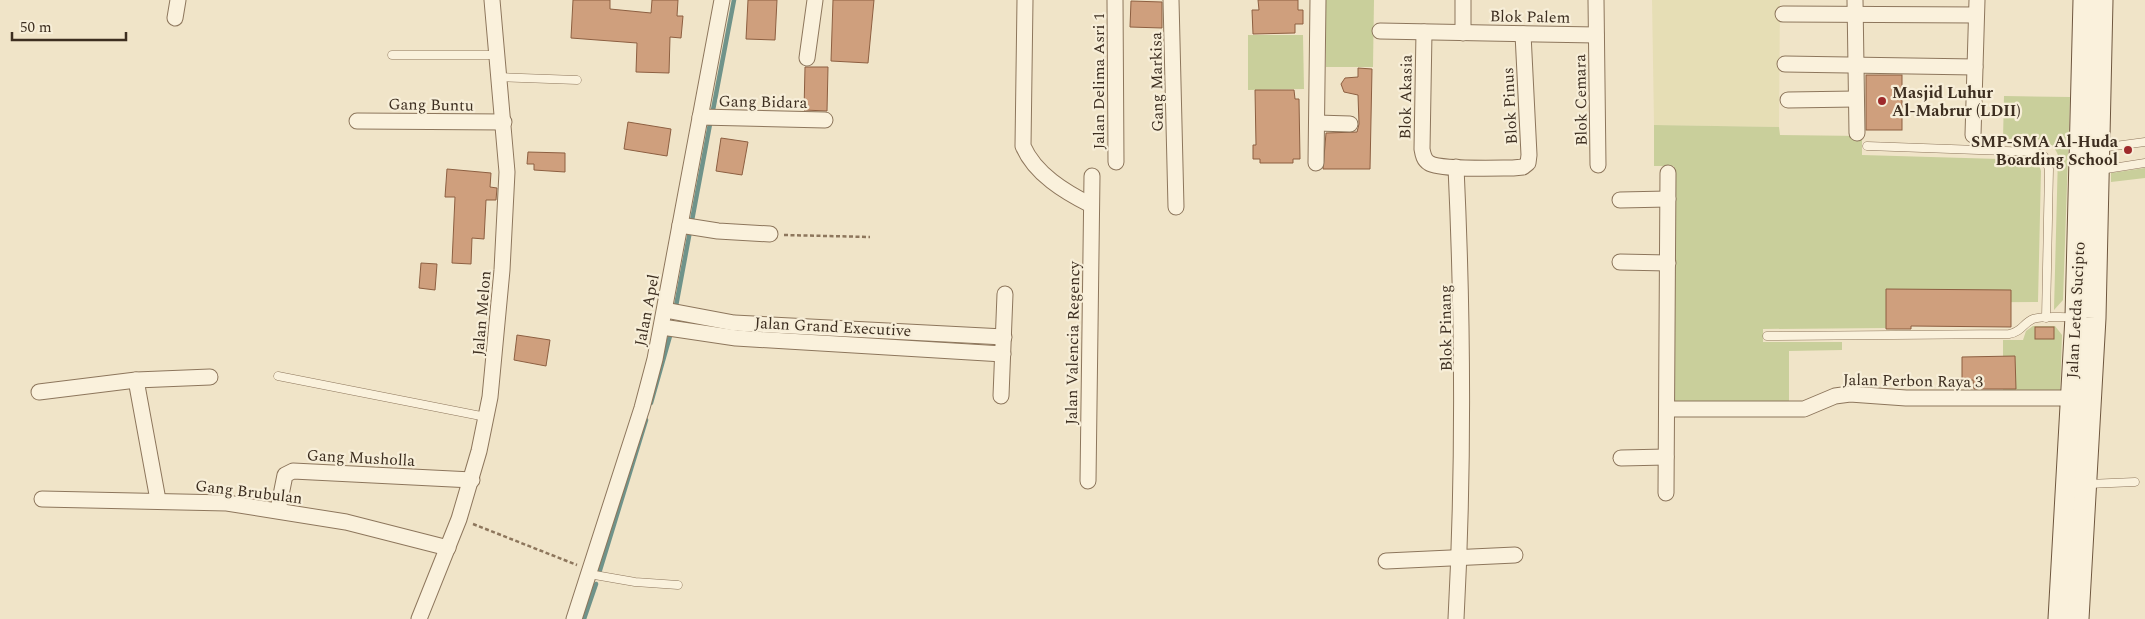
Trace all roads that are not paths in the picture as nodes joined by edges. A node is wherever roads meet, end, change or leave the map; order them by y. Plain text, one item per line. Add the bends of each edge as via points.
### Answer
1 (178, 0) edge
2 (492, 0) edge
3 (722, 0) edge
4 (815, 0) edge
5 (1025, 0) edge
6 (1115, 0) edge
7 (1171, 0) edge
8 (1318, 0) edge
9 (1462, 0) edge
10 (1596, 0) edge
11 (2084, 0) edge
12 (2102, 0) edge
13 (1855, 7) edge
14 (1977, 7) edge
15 (1783, 14) dead end
16 (175, 18) dead end
17 (1380, 31) dead end
18 (1424, 32) junction
19 (1463, 32) junction
20 (1523, 34) junction
21 (1596, 35) junction
22 (392, 55) dead end
23 (496, 55) junction
24 (807, 58) dead end
25 (1785, 64) dead end
26 (1856, 65) junction
27 (1975, 67) junction
28 (498, 77) junction
29 (577, 80) dead end
30 (1788, 100) dead end
31 (1856, 100) junction
32 (700, 117) junction
33 (825, 120) dead end
34 (357, 121) dead end
35 (504, 122) junction
36 (1317, 124) junction
37 (1350, 124) dead end
38 (1857, 133) dead end
39 (1973, 135) dead end
40 (2145, 142) edge
41 (1867, 146) dead end
42 (2100, 148) junction
43 (1116, 162) dead end
44 (1316, 162) dead end
45 (2145, 163) edge
46 (1598, 165) dead end
47 (1456, 167) junction
48 (2099, 170) junction
49 (1668, 173) dead end
50 (1092, 176) dead end
51 (1668, 199) junction
52 (1620, 200) dead end
53 (1091, 205) junction
54 (1176, 207) dead end
55 (688, 226) junction
56 (770, 234) road end
57 (1620, 262) dead end
58 (1668, 263) junction
59 (1005, 294) dead end
60 (665, 310) junction
61 (694, 317) junction
62 (2046, 318) junction
63 (2085, 318) junction
64 (662, 327) junction
65 (844, 328) junction
66 (863, 330) junction
67 (691, 332) junction
68 (1766, 336) dead end
69 (1004, 337) junction
70 (843, 344) junction
71 (863, 345) junction
72 (1003, 354) junction
73 (278, 376) dead end
74 (210, 377) dead end
75 (136, 380) junction
76 (38, 392) dead end
77 (1001, 396) dead end
78 (2071, 398) junction
79 (1667, 409) junction
80 (486, 417) junction
81 (1666, 457) junction
82 (1621, 458) dead end
83 (472, 480) junction
84 (1088, 481) dead end
85 (2135, 482) dead end
86 (2086, 484) junction
87 (1666, 493) dead end
88 (42, 499) dead end
89 (158, 500) junction
90 (278, 510) junction
91 (448, 548) junction
92 (1516, 555) dead end
93 (1460, 558) junction
94 (1386, 561) dead end
95 (589, 572) junction
96 (678, 585) dead end
97 (419, 619) edge
98 (574, 619) edge
99 (1456, 619) edge
100 (2058, 619) edge
101 (2078, 619) edge

1 - 16 street
2 - 23 street, Jalan Melon
3 - 32 street, Jalan Apel
4 - 24 street
5 - 53 street via 1023,146 1046,176
6 - 43 street, Jalan Delima Asri 1
7 - 54 street, Gang Markisa
8 - 36 street
9 - 19 street
10 - 21 street, Blok Cemara
11 - 63 main road, Jalan Letda Sucipto
12 - 42 main road, Jalan Letda Sucipto
13 - 14 street
13 - 15 street
13 - 26 street
14 - 27 street
17 - 18 street, Blok Akasia
18 - 19 street, Blok Akasia
18 - 47 street, Blok Akasia via 1423,154 1434,166
19 - 20 street, Blok Palem
20 - 21 street, Blok Palem
20 - 47 street, Blok Pinus via 1528,163 1519,168
21 - 46 street, Blok Cemara
22 - 23 lane
23 - 28 street, Jalan Melon
25 - 26 street
26 - 27 street
26 - 31 street
27 - 39 street
28 - 29 lane
28 - 35 street, Jalan Melon
30 - 31 street
31 - 38 street
32 - 33 street, Gang Bidara
32 - 55 street, Jalan Apel
34 - 35 street, Gang Buntu
35 - 80 street, Jalan Melon via 506,213 495,356
36 - 37 street
36 - 44 street
40 - 42 lane
41 - 62 lane via 2035,152 2044,156 2049,169
42 - 48 main road, Jalan Letda Sucipto
45 - 48 lane
47 - 93 street, Blok Pinang via 1461,285 1463,489
48 - 63 main road, Jalan Letda Sucipto
49 - 51 street
50 - 53 street, Jalan Valencia Regency
51 - 52 street
51 - 58 street
53 - 84 street, Jalan Valencia Regency
55 - 56 street
55 - 60 street, Jalan Apel
57 - 58 street
58 - 79 street
59 - 69 street
60 - 61 street, Jalan Grand Executive
60 - 64 street, Jalan Apel
61 - 65 street, Jalan Grand Executive via 734,323
61 - 67 street
62 - 63 lane
62 - 68 lane via 2033,319 2021,330 2010,334
63 - 78 main road, Jalan Letda Sucipto
63 - 86 main road, Jalan Letda Sucipto
64 - 67 street, Jalan Grand Executive
64 - 95 street, Jalan Apel via 642,408
65 - 66 street, Jalan Grand Executive
65 - 70 street
66 - 69 street, Jalan Grand Executive
66 - 71 street
67 - 70 street, Jalan Grand Executive
69 - 72 street
70 - 71 street, Jalan Grand Executive
71 - 72 street, Jalan Grand Executive
72 - 77 street
73 - 80 lane
74 - 75 street
75 - 76 street
75 - 89 street
78 - 79 street, Jalan Perbon Raya 3 via 1906,398 1850,394 1835,396 1804,409
78 - 100 main road, Jalan Letda Sucipto
79 - 81 street
80 - 83 street, Jalan Melon
81 - 82 street
81 - 87 street
83 - 90 street, Gang Musholla via 293,471 285,475
83 - 91 street, Jalan Melon
85 - 86 lane
86 - 101 main road, Jalan Letda Sucipto
88 - 89 street, Gang Brubulan
89 - 90 street, Gang Brubulan via 227,503
90 - 91 street, Gang Brubulan via 379,528
91 - 97 street, Jalan Melon
92 - 93 street
93 - 94 street
93 - 99 street, Blok Pinang
95 - 96 lane via 635,582
95 - 98 street, Jalan Apel

